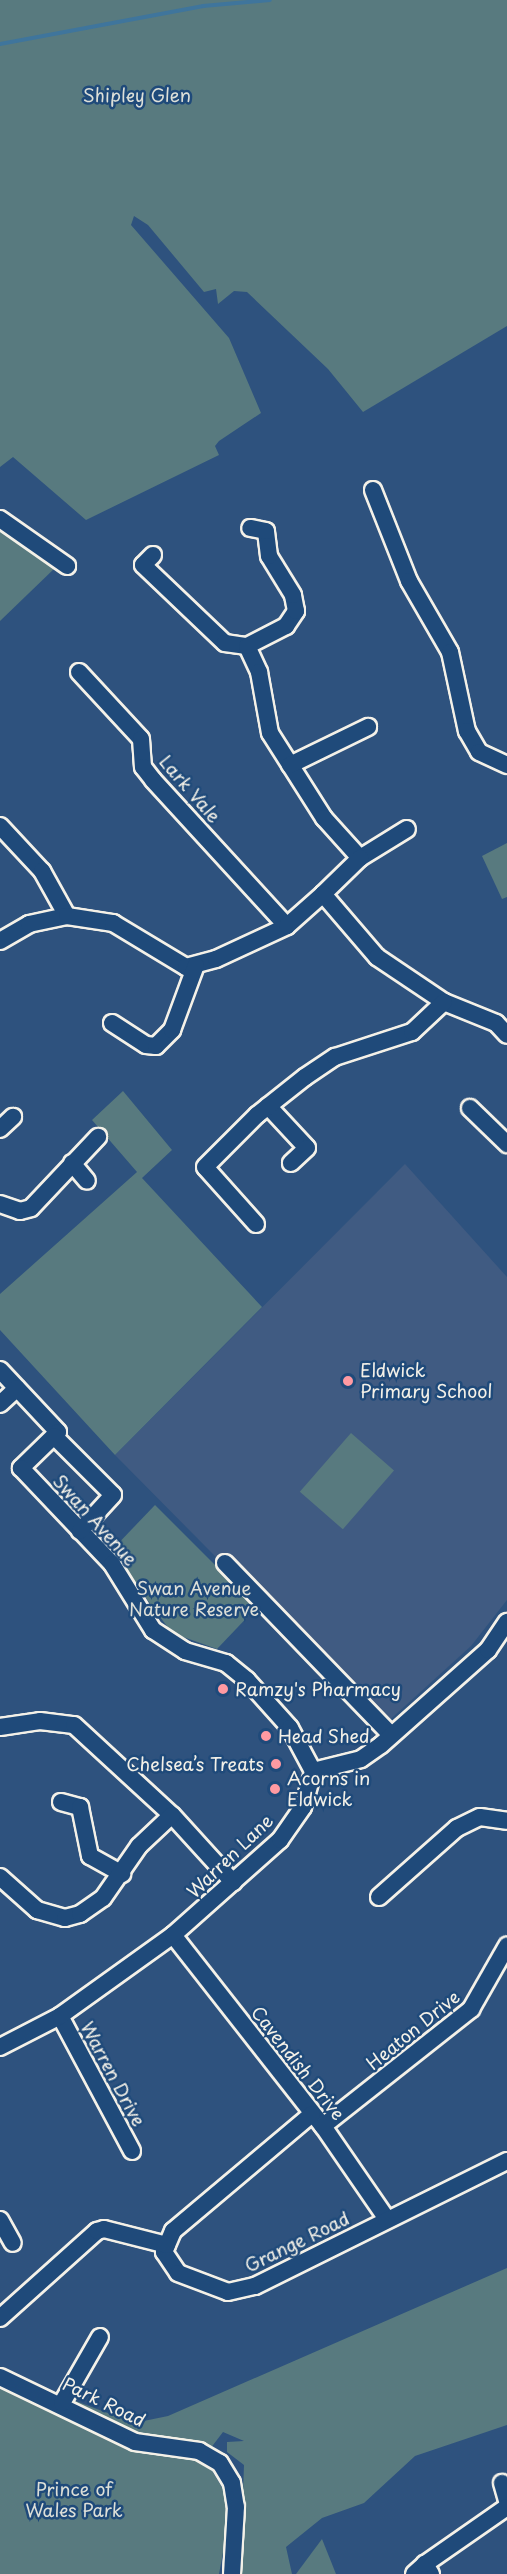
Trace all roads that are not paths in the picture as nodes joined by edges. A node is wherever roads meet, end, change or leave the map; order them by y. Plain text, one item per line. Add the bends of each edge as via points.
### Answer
1 (373, 490) dead end
2 (0, 519) edge
3 (262, 526) dead end
4 (153, 555) dead end
5 (67, 567) dead end
6 (247, 645) junction
7 (79, 672) dead end
8 (368, 727) dead end
9 (290, 765) junction
10 (507, 765) edge
11 (0, 826) edge
12 (407, 830) dead end
13 (360, 858) junction
14 (323, 894) junction
15 (68, 916) junction
16 (287, 926) junction
17 (0, 941) edge
18 (196, 964) junction
19 (444, 1002) junction
20 (112, 1023) dead end
21 (507, 1035) edge
22 (268, 1106) junction
23 (470, 1108) dead end
24 (13, 1117) dead end
25 (0, 1129) edge
26 (98, 1137) dead end
27 (507, 1144) edge
28 (72, 1163) junction
29 (291, 1163) dead end
30 (87, 1180) dead end
31 (0, 1204) edge
32 (256, 1224) dead end
33 (0, 1370) edge
34 (17, 1388) junction
35 (0, 1404) edge
36 (54, 1436) junction
37 (80, 1531) junction
38 (225, 1563) dead end
39 (507, 1622) edge
40 (0, 1727) edge
41 (391, 1735) junction
42 (313, 1771) junction
43 (61, 1803) dead end
44 (172, 1815) junction
45 (507, 1821) edge
46 (122, 1874) junction
47 (0, 1877) edge
48 (233, 1882) junction
49 (379, 1898) dead end
50 (173, 1935) junction
51 (507, 1947) edge
52 (60, 2016) junction
53 (0, 2047) edge
54 (317, 2120) junction
55 (132, 2151) dead end
56 (507, 2161) edge
57 (387, 2219) junction
58 (0, 2220) edge
59 (13, 2243) dead end
60 (167, 2245) junction
61 (0, 2318) edge
62 (100, 2337) dead end
63 (0, 2377) edge
64 (62, 2403) junction
65 (502, 2483) dead end
66 (507, 2501) edge
67 (507, 2507) edge
68 (423, 2571) edge
69 (232, 2574) edge

1 - 10 street via 409,581 450,652 467,731 479,752
2 - 5 street
3 - 6 street via 269,556 293,595 296,611 286,626
4 - 6 street via 143,565 225,643
6 - 9 street via 259,672 270,733
7 - 16 street, Lark Vale via 141,740 143,767 153,780
8 - 9 street
9 - 13 street via 324,818
11 - 15 street via 42,872
12 - 13 street
13 - 14 street
14 - 16 street
14 - 19 street via 377,957
15 - 17 street via 29,924
15 - 18 street via 113,923 186,967
16 - 18 street
18 - 20 street via 172,1030 156,1046 146,1045
19 - 21 street via 496,1023
19 - 22 street via 412,1032 334,1057
22 - 29 street via 307,1148
22 - 32 street via 205,1167
23 - 27 street
24 - 25 street
26 - 28 street
28 - 30 street
28 - 31 street via 31,1208 20,1211
33 - 34 street
34 - 35 street
34 - 36 street via 58,1432
36 - 37 street via 113,1495
36 - 37 street, Swan Avenue via 21,1468
37 - 42 street, Swan Avenue via 112,1564 158,1634 185,1651 226,1663 247,1680 290,1728
38 - 41 street
39 - 41 street via 488,1650
40 - 44 street via 40,1721 74,1725
41 - 42 street via 361,1760
42 - 48 street, Warren Lane via 303,1807 280,1840
43 - 46 street via 80,1807 90,1856
44 - 46 street via 139,1846
44 - 48 street
45 - 49 street via 480,1817 457,1828
46 - 47 street via 103,1898 65,1918 37,1910
48 - 50 street, Warren Lane
50 - 52 street, Warren Lane
50 - 54 street, Cavendish Drive
51 - 54 street, Heaton Drive via 471,2009
52 - 53 street, Warren Lane
52 - 55 street, Warren Drive
54 - 57 street, Cavendish Drive
54 - 60 street via 172,2231
56 - 57 street, Grange Road
57 - 60 street, Grange Road via 255,2286 228,2292 178,2272 164,2252
58 - 59 street
60 - 61 street via 104,2229 97,2231
62 - 64 street
63 - 64 street, Park Road
64 - 69 street, Park Road via 135,2442 199,2451 220,2463 232,2483 236,2507
65 - 66 street
67 - 68 street

